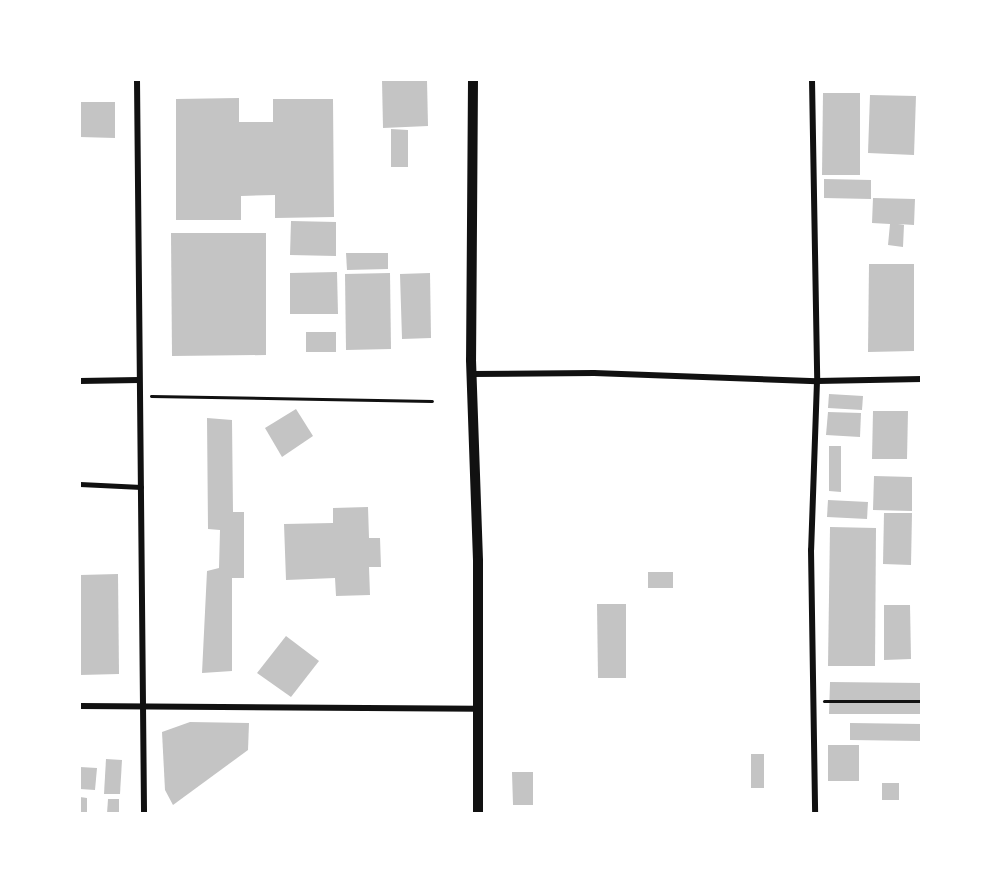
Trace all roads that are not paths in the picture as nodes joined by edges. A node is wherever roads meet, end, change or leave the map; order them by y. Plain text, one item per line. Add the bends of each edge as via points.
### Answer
1 (137, 80) edge
2 (473, 80) edge
3 (812, 80) edge
4 (472, 374) junction
5 (921, 379) edge
6 (139, 380) junction
7 (80, 381) edge
8 (817, 381) junction
9 (80, 484) edge
10 (141, 487) junction
11 (145, 705) junction
12 (80, 706) edge
13 (477, 709) junction
14 (144, 813) edge
15 (478, 813) edge
16 (815, 813) edge

1 - 6 street
2 - 4 street
3 - 8 street
4 - 8 street via 594,373
4 - 13 street via 478,561
5 - 8 street
6 - 7 street
6 - 10 street
8 - 16 street via 811,550
9 - 10 lane
10 - 11 street
11 - 12 street
11 - 13 street
11 - 14 street
13 - 15 street

